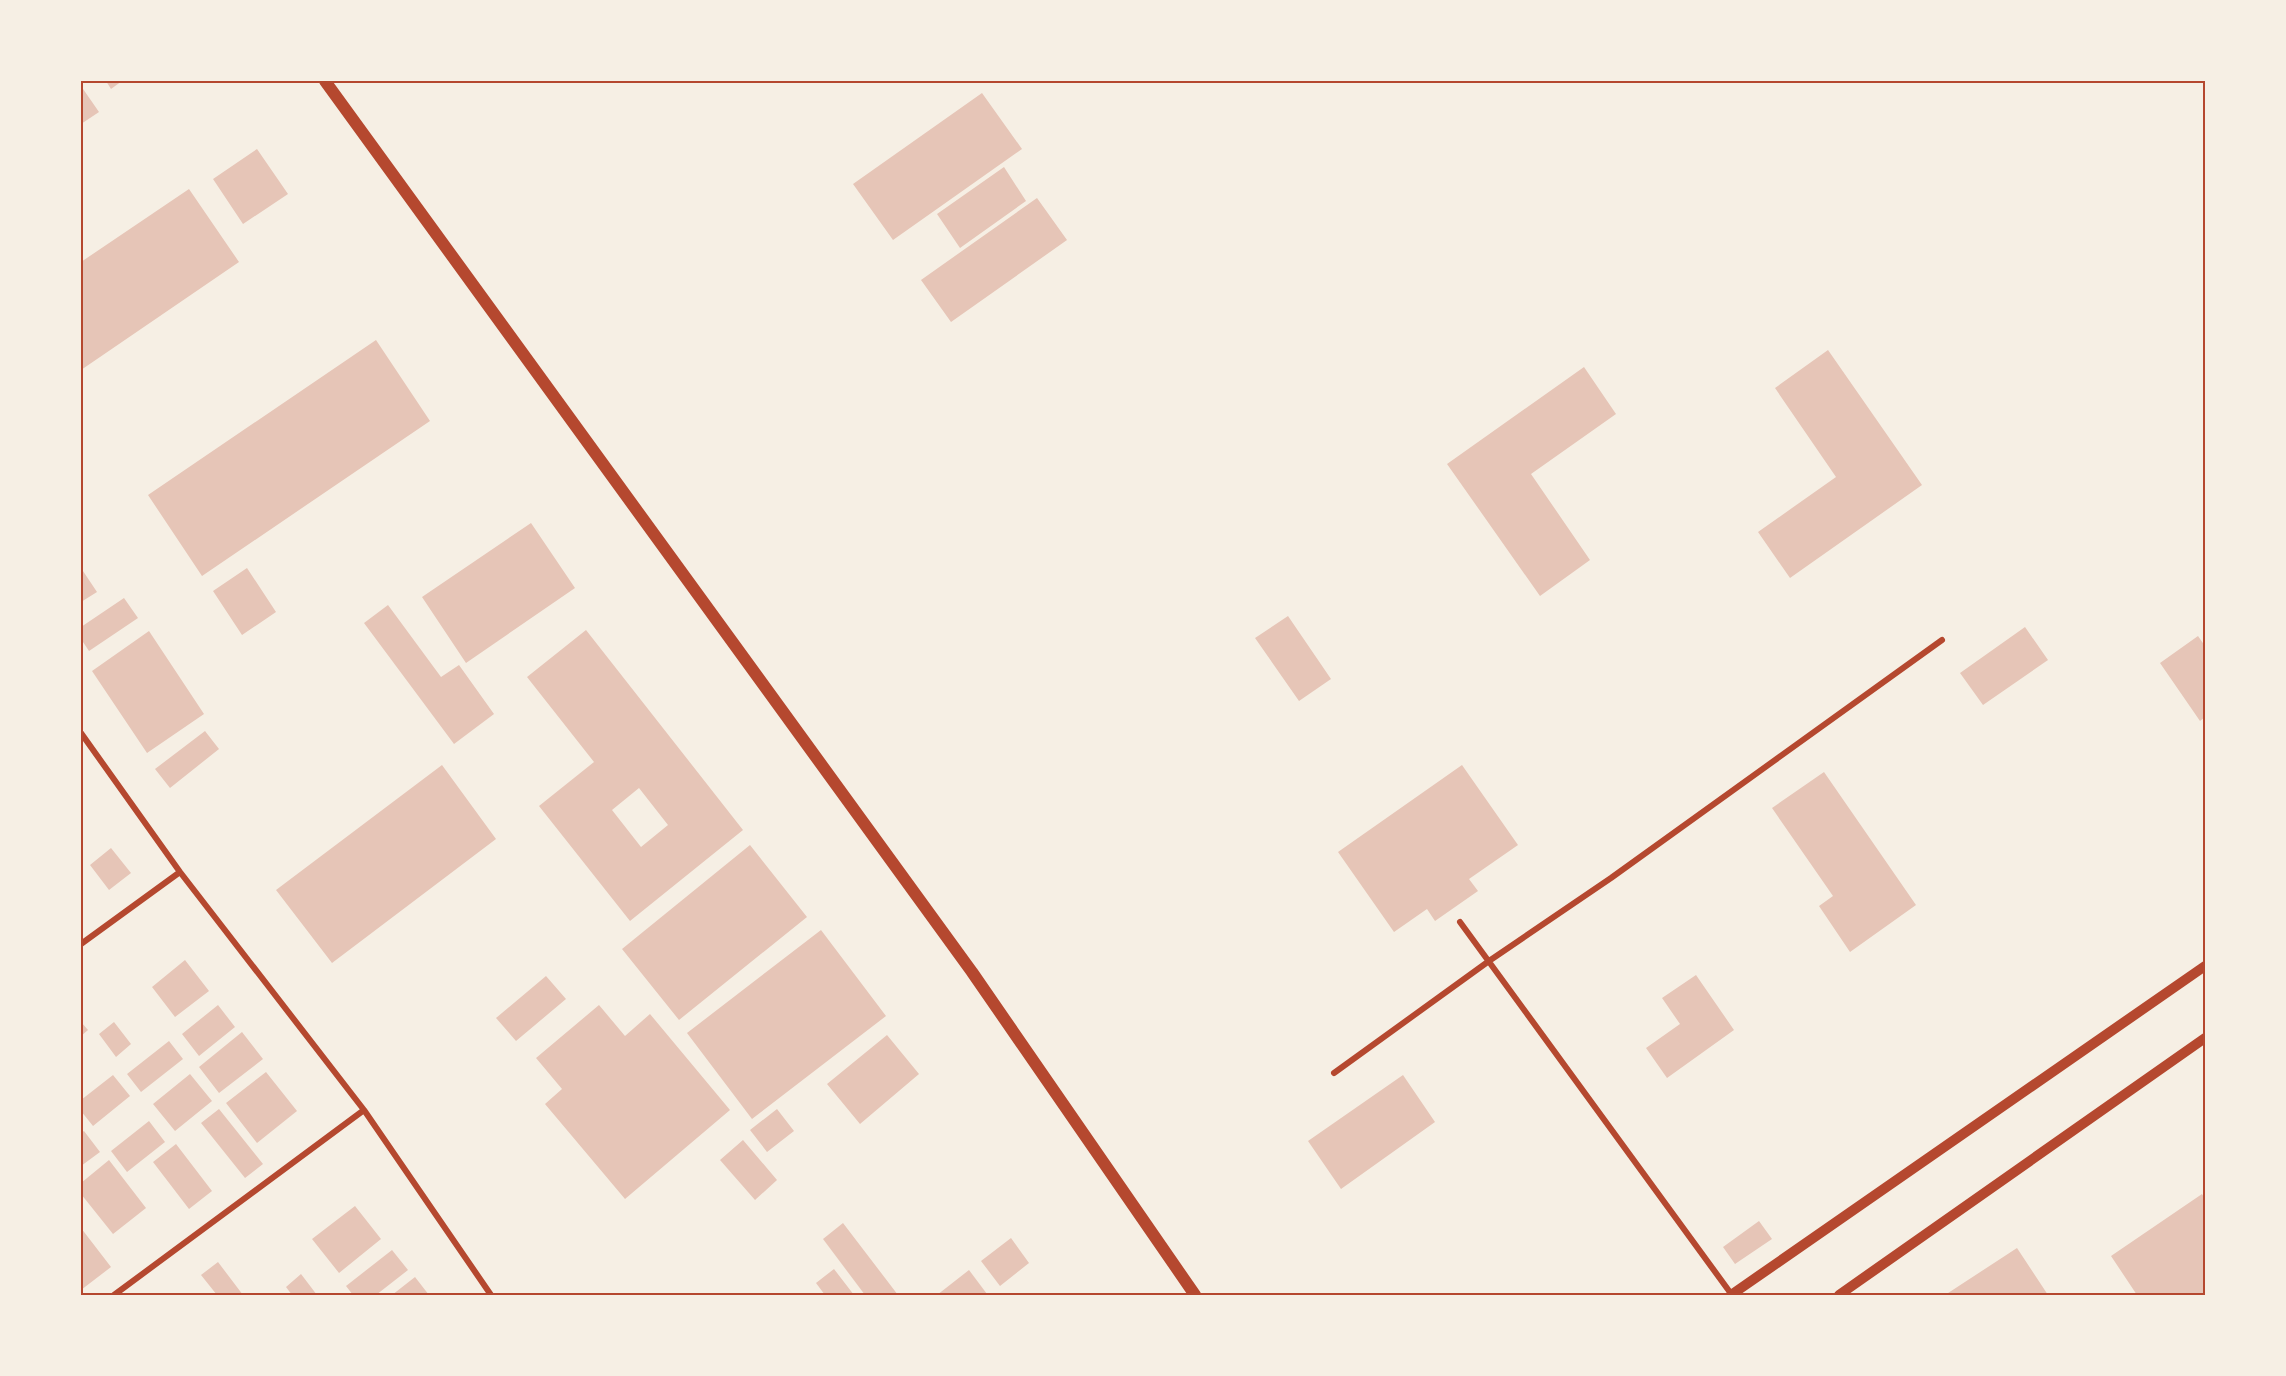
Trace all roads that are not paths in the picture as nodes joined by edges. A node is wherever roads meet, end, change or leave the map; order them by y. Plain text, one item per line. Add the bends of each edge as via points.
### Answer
1 (326, 81) edge
2 (1942, 640) dead end
3 (81, 733) edge
4 (180, 872) junction
5 (1460, 922) dead end
6 (81, 944) edge
7 (1489, 961) junction
8 (2205, 966) edge
9 (2205, 1038) edge
10 (1334, 1073) dead end
11 (364, 1110) junction
12 (114, 1295) edge
13 (491, 1295) edge
14 (1195, 1295) edge
15 (1732, 1295) edge
16 (1839, 1295) edge

1 - 14 main road via 972,972
2 - 7 street
3 - 4 street
4 - 6 street
4 - 11 street
5 - 7 street
7 - 10 street
7 - 15 street
8 - 15 street
9 - 16 street
11 - 12 street
11 - 13 street

